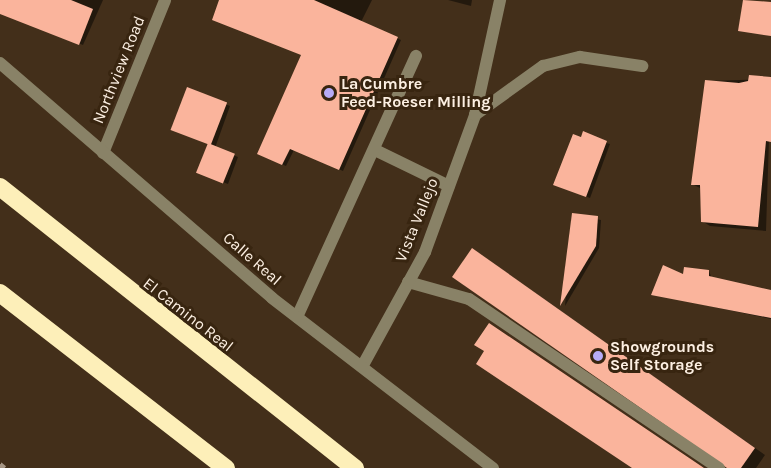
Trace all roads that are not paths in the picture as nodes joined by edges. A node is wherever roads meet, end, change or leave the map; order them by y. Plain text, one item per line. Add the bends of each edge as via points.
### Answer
1 (165, 0) edge
2 (500, 0) edge
3 (416, 56) dead end
4 (0, 63) edge
5 (642, 66) dead end
6 (475, 115) junction
7 (375, 150) junction
8 (103, 153) junction
9 (449, 186) junction
10 (0, 187) edge
11 (408, 282) junction
12 (0, 293) edge
13 (297, 317) junction
14 (363, 365) junction
15 (226, 468) edge
16 (355, 468) edge
17 (493, 468) edge
18 (719, 468) edge

1 - 8 street, Northview Road
2 - 6 street, Vista Vallejo
3 - 7 street
4 - 8 street, Calle Real
5 - 6 street via 580,57 543,66
6 - 9 street, Vista Vallejo
7 - 9 street
7 - 13 street
8 - 13 street, Calle Real
9 - 11 street, Vista Vallejo
10 - 16 highway, El Camino Real
11 - 14 street, Vista Vallejo
11 - 18 street via 469,299
12 - 15 highway
13 - 14 street, Calle Real
14 - 17 street, Calle Real

